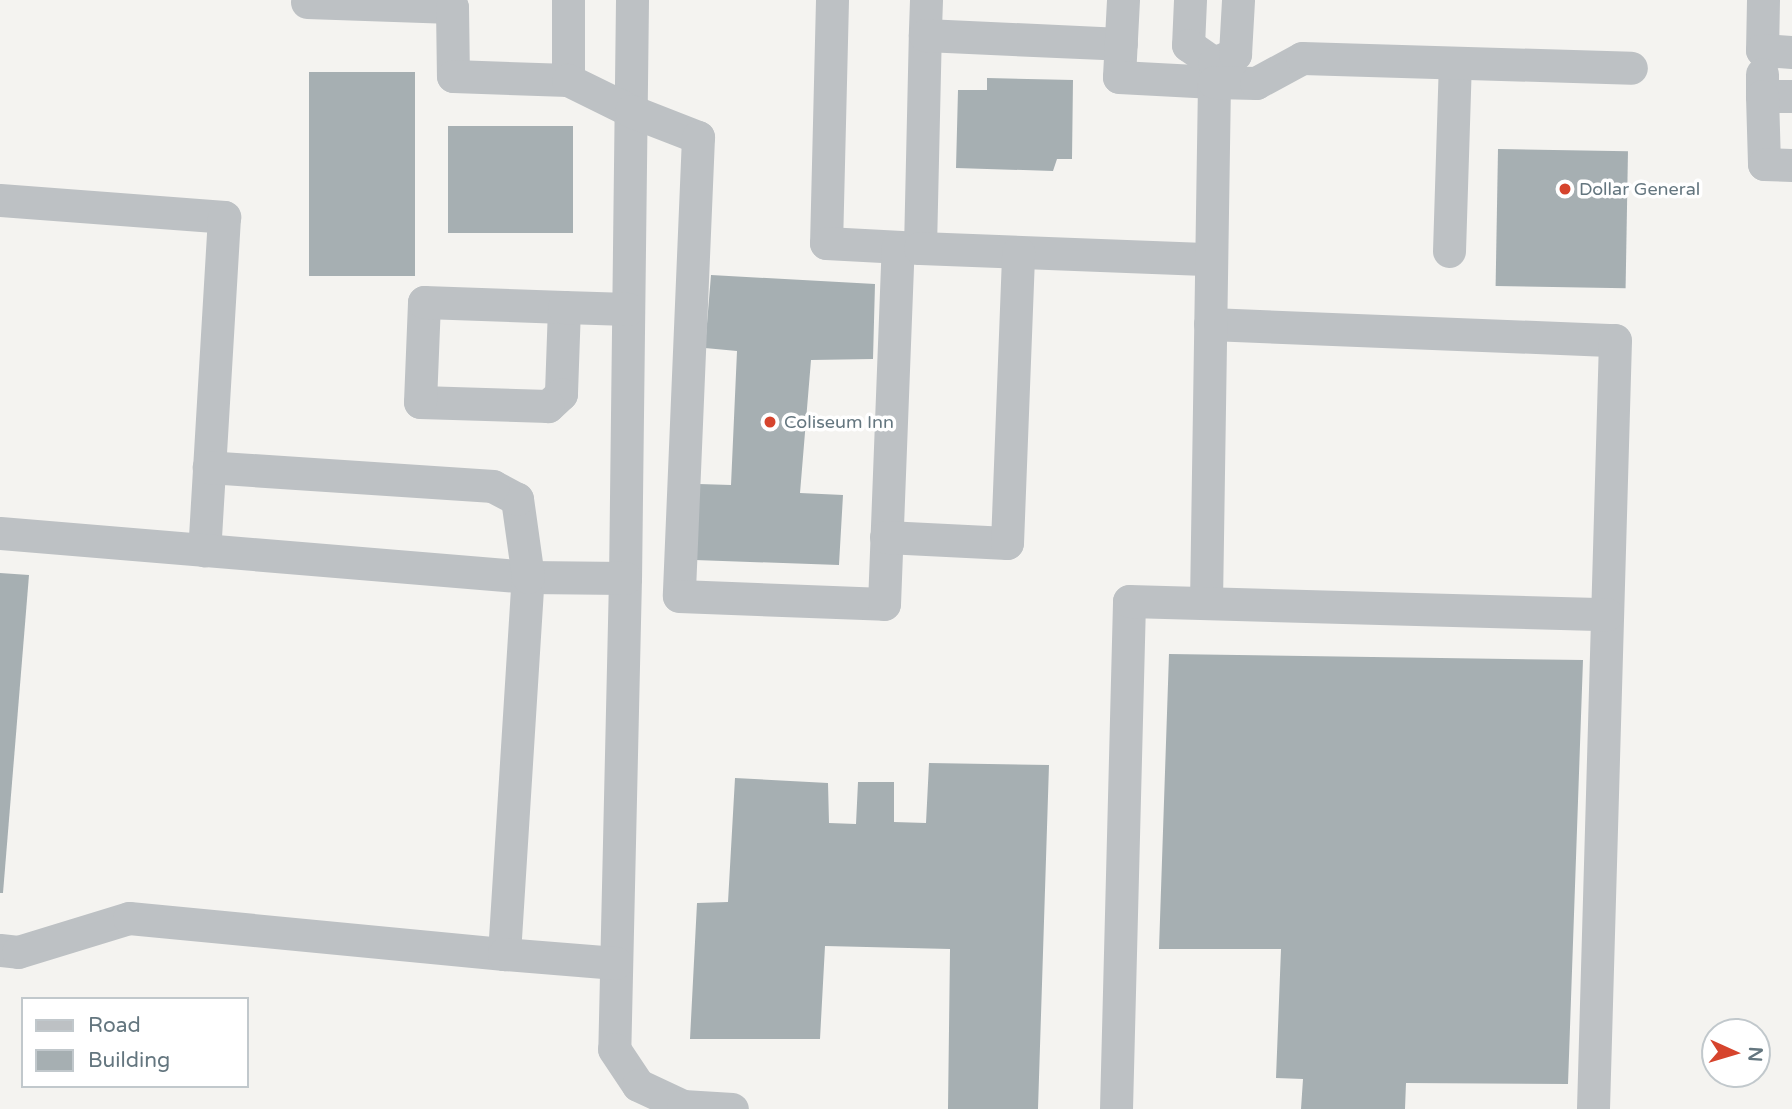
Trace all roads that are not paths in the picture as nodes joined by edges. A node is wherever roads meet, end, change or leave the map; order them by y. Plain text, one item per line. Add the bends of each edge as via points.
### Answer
1 (568, 0) edge
2 (632, 0) edge
3 (832, 0) edge
4 (926, 0) edge
5 (1123, 0) edge
6 (1190, 0) edge
7 (1238, 0) edge
8 (1763, 0) edge
9 (307, 2) edge
10 (452, 4) edge
11 (925, 35) junction
12 (1121, 44) junction
13 (1777, 51) edge
14 (1455, 62) junction
15 (1631, 68) dead end
16 (1214, 72) junction
17 (568, 80) junction
18 (1777, 96) edge
19 (631, 111) junction
20 (1792, 165) edge
21 (0, 200) edge
22 (909, 247) junction
23 (1449, 251) dead end
24 (1018, 252) junction
25 (1211, 259) junction
26 (564, 307) junction
27 (628, 309) junction
28 (1210, 324) junction
29 (209, 467) junction
30 (0, 533) edge
31 (886, 537) junction
32 (204, 550) junction
33 (528, 577) junction
34 (625, 578) junction
35 (1206, 603) junction
36 (1607, 614) junction
37 (0, 950) edge
38 (504, 954) junction
39 (616, 963) junction
40 (732, 1109) edge
41 (1116, 1109) edge
42 (1593, 1109) edge

1 - 17 lane
2 - 19 lane
3 - 22 lane via 826,243
4 - 11 lane
5 - 12 lane
6 - 16 lane via 1188,46
7 - 16 lane via 1235,54
8 - 13 lane
9 - 10 lane
10 - 17 lane via 453,76
11 - 12 lane
11 - 22 lane
12 - 16 lane via 1119,77
13 - 18 lane
14 - 15 lane
14 - 16 lane via 1302,58 1256,83
14 - 23 lane
16 - 25 lane
17 - 19 lane
18 - 20 lane via 1764,164
19 - 27 lane
19 - 31 lane via 698,137 679,596 884,604
21 - 29 lane via 224,217
22 - 24 lane
22 - 31 lane
24 - 25 lane
24 - 31 lane via 1007,543
25 - 28 lane
26 - 26 lane via 424,302 420,402 548,406 561,394
26 - 27 lane
27 - 34 lane
28 - 35 lane
28 - 36 lane via 1615,340
29 - 32 lane
29 - 33 lane via 493,486 517,499
30 - 32 lane
32 - 33 lane
33 - 34 lane
33 - 38 lane
34 - 39 lane
35 - 36 lane
35 - 41 lane via 1129,601
36 - 42 lane
37 - 38 lane via 18,952 129,918
38 - 39 lane
39 - 40 lane via 614,1049 638,1086 683,1105

